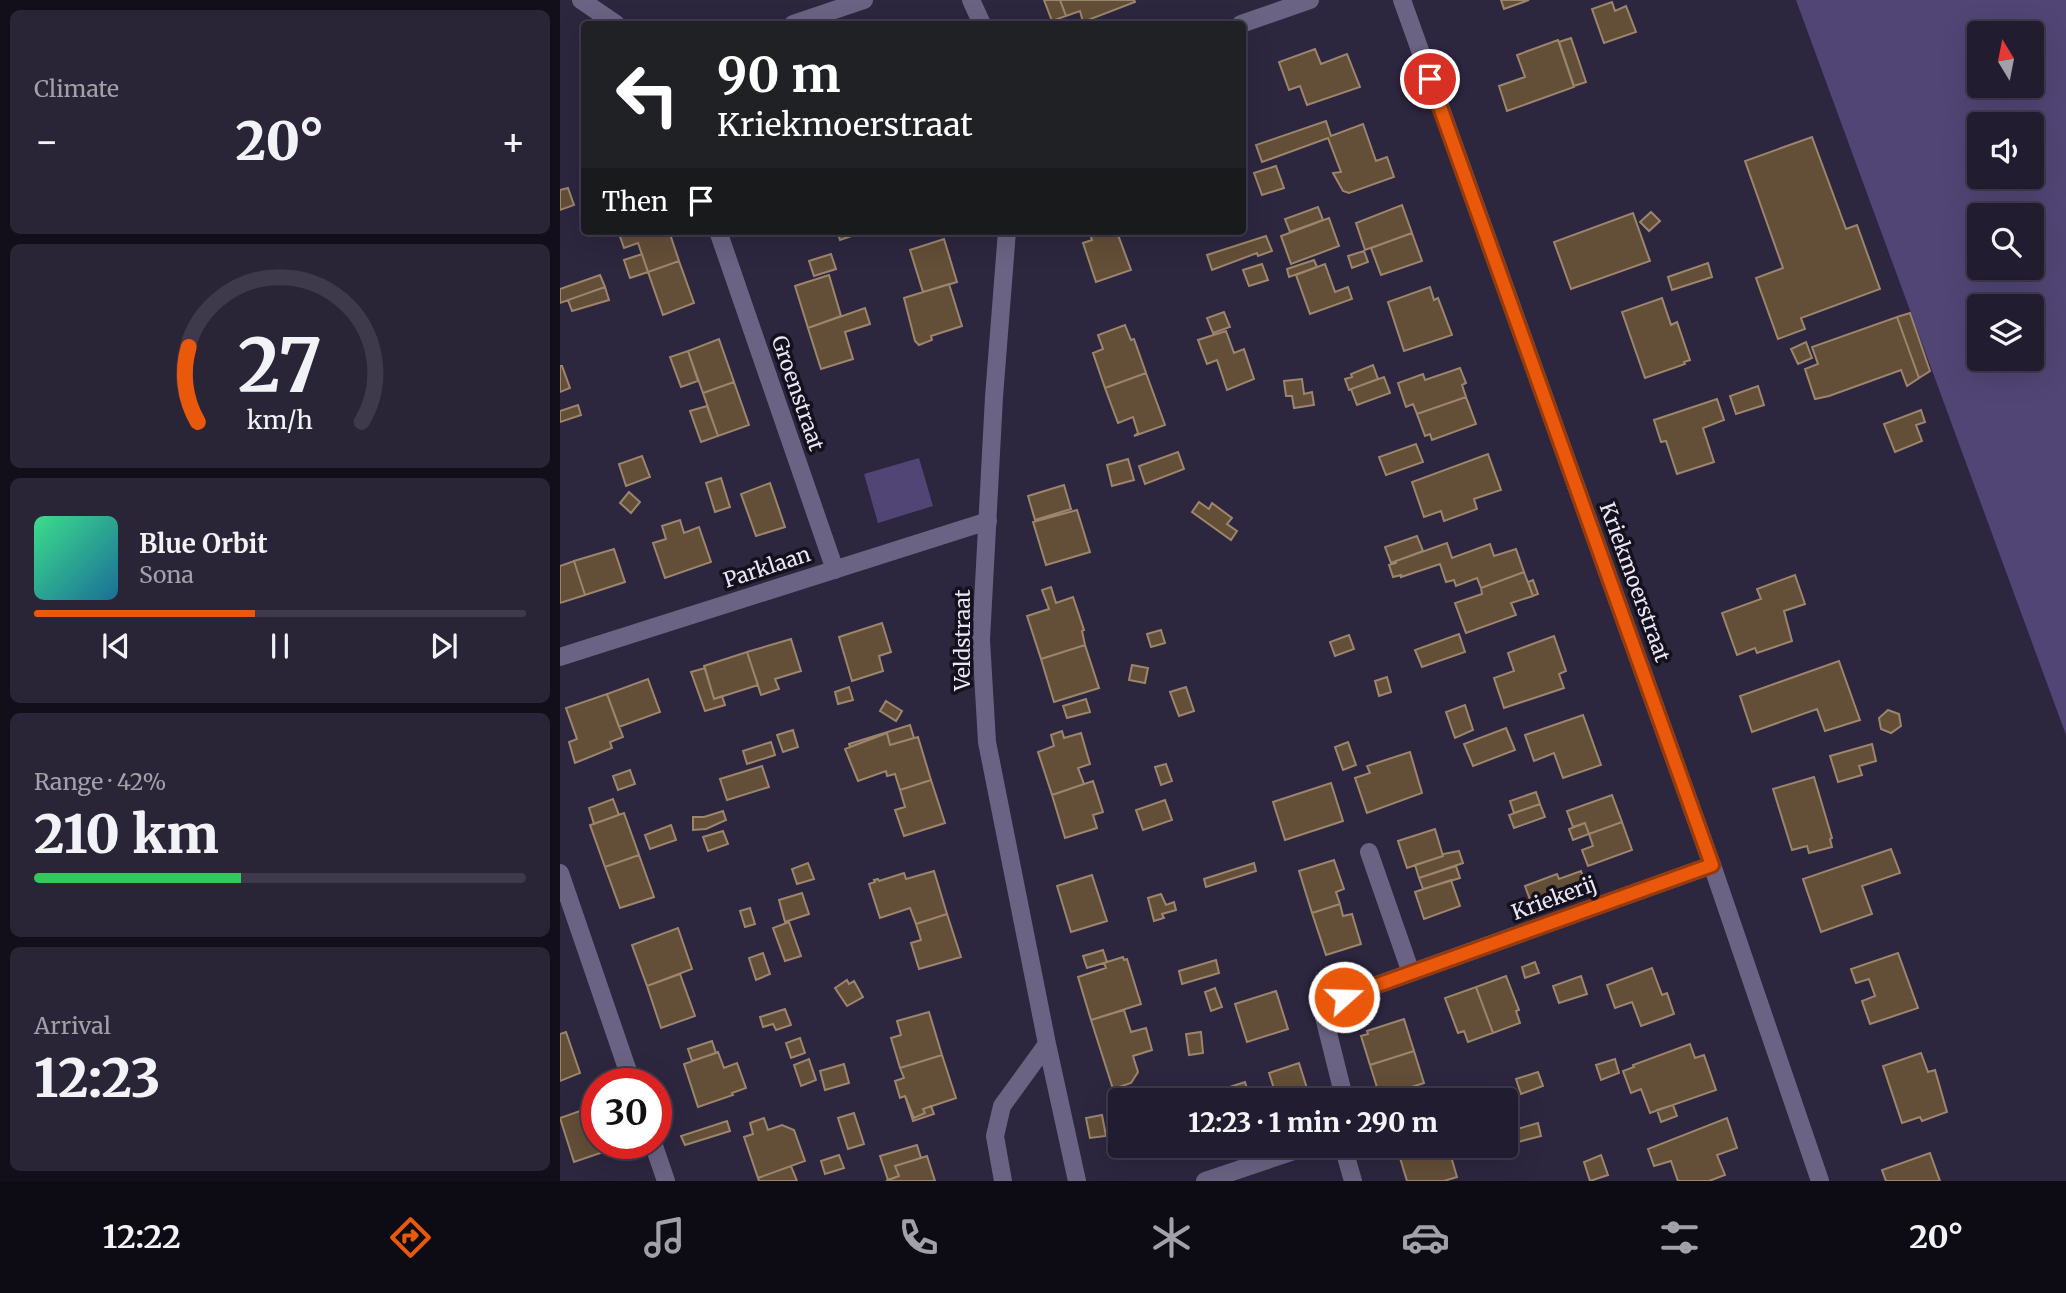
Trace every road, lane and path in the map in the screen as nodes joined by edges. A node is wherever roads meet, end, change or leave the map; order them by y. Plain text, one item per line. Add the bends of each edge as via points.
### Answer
1 (581, 0) edge
2 (864, 0) edge
3 (971, 0) edge
4 (1310, 0) edge
5 (1402, 0) edge
6 (612, 21) edge
7 (802, 21) edge
8 (981, 21) edge
9 (1246, 22) edge
10 (719, 235) edge
11 (1007, 235) edge
12 (988, 521) junction
13 (835, 570) junction
14 (560, 657) edge
15 (1369, 852) dead end
16 (1712, 865) junction
17 (560, 873) edge
18 (1411, 973) junction
19 (1047, 1044) junction
20 (627, 1068) edge
21 (1342, 1088) edge
22 (1273, 1158) edge
23 (1346, 1158) edge
24 (658, 1159) edge
25 (666, 1181) edge
26 (1003, 1181) edge
27 (1077, 1181) edge
28 (1205, 1181) edge
29 (1353, 1181) edge
30 (1820, 1181) edge

1 - 6 street
2 - 7 street
3 - 8 street
4 - 9 street
5 - 16 street, Kriekmoerstraat
10 - 13 street, Groenstraat
11 - 12 street, Veldstraat
12 - 13 street, Parklaan
12 - 19 street, Veldstraat via 981,640 987,742
13 - 14 street, Parklaan
15 - 18 street
16 - 18 street, Kriekerij
16 - 30 street, Kriekmoerstraat
17 - 20 street
18 - 21 street, Kriekerij via 1321,1005
19 - 26 street via 1002,1106 995,1136
19 - 27 street, Veldstraat
22 - 28 street
23 - 29 street
24 - 25 street

